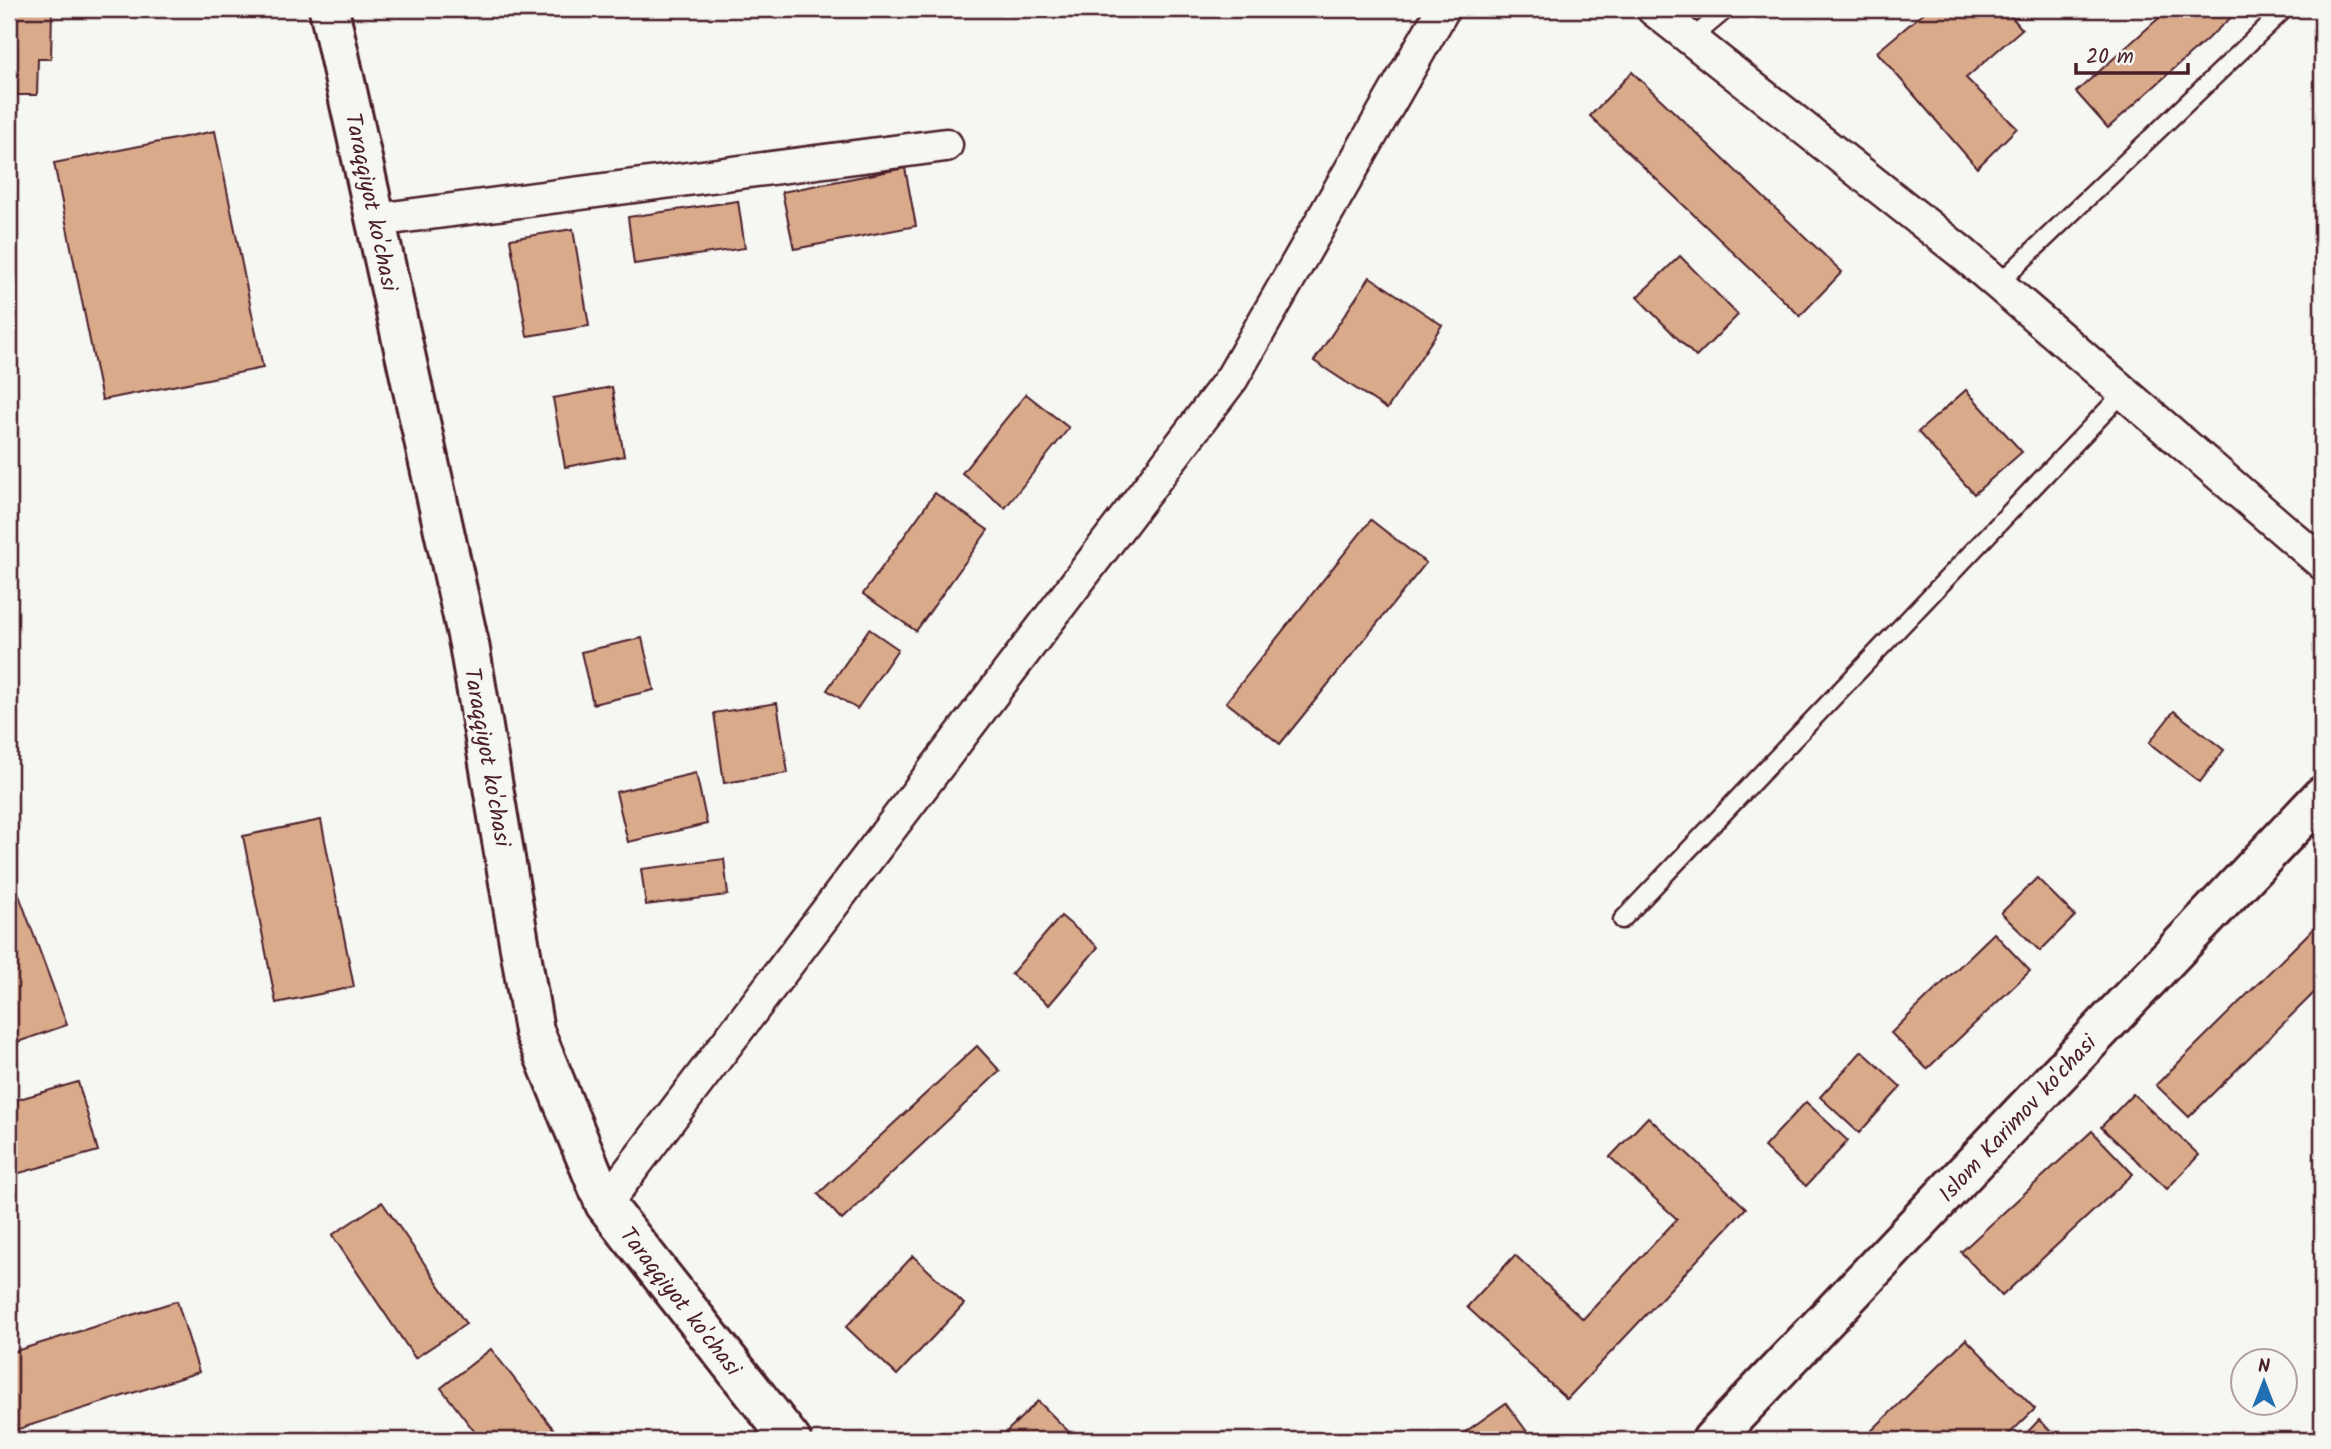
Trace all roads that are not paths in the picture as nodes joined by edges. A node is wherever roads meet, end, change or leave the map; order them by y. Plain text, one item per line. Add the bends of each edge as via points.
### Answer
1 (329, 9) edge
2 (1443, 9) edge
3 (1653, 9) edge
4 (1727, 9) edge
5 (2285, 9) edge
6 (1691, 39) junction
7 (946, 145) dead end
8 (376, 220) junction
9 (1998, 284) junction
10 (2124, 392) junction
11 (2322, 563) edge
12 (2322, 796) edge
13 (1622, 920) dead end
14 (605, 1204) junction
15 (791, 1440) edge
16 (1712, 1440) edge

1 - 8 street, Taraqqiyot ko'chasi
2 - 14 street via 1232,378
3 - 6 street
4 - 6 lane
5 - 9 lane
6 - 9 street
7 - 8 street
8 - 14 street, Taraqqiyot ko'chasi via 468,643 534,1031
9 - 10 street
10 - 11 street
10 - 13 lane
12 - 16 street, Islom Karimov ko'chasi
14 - 15 street, Taraqqiyot ko'chasi

